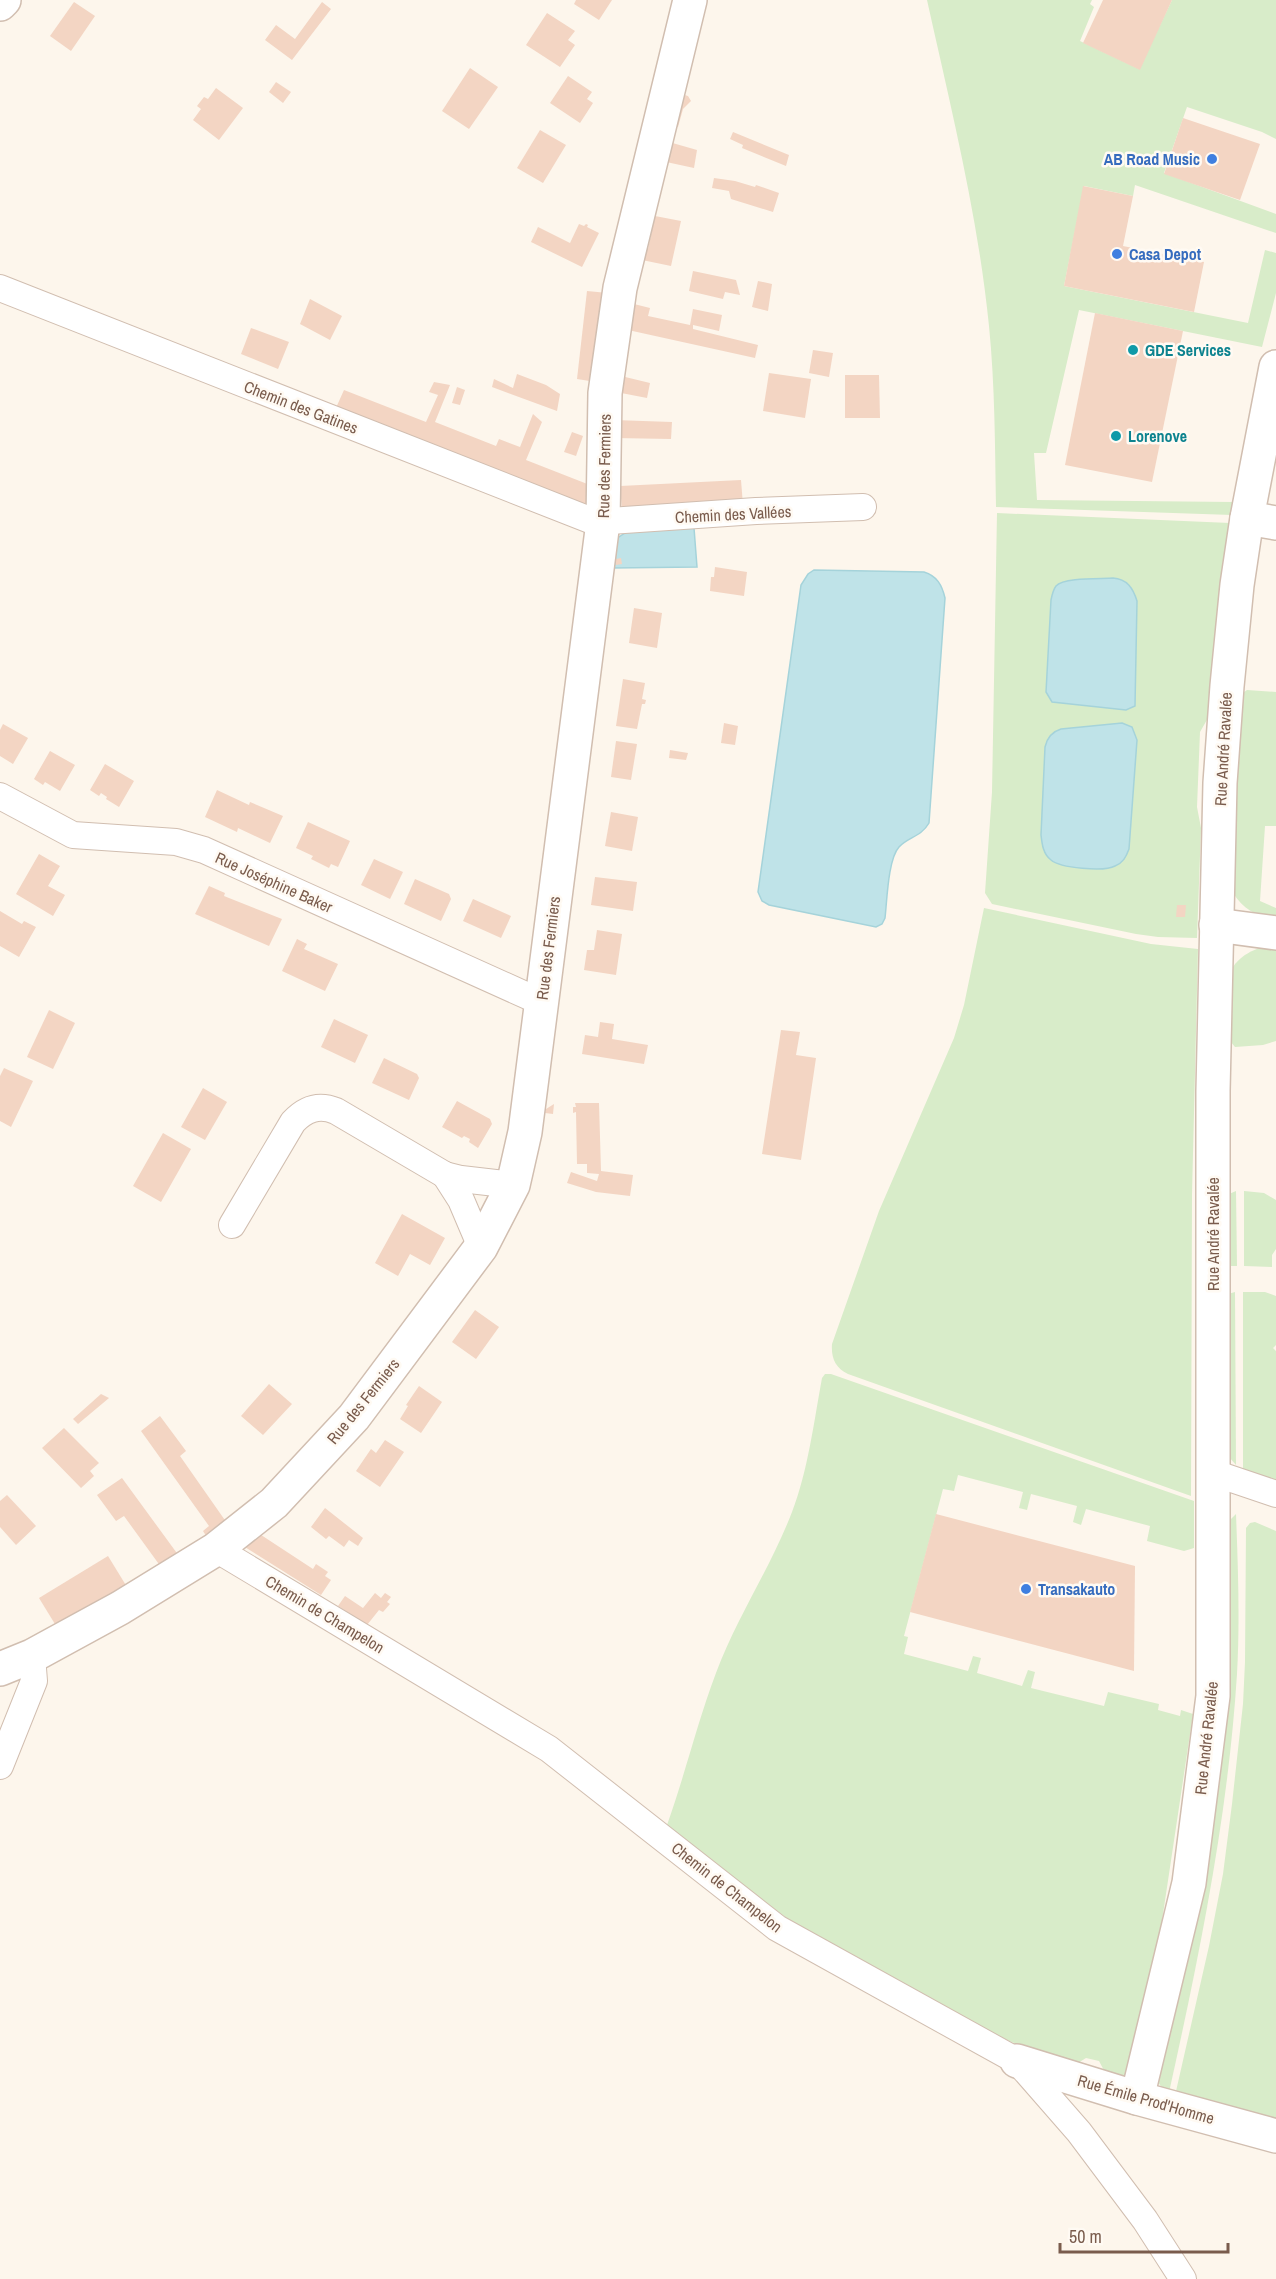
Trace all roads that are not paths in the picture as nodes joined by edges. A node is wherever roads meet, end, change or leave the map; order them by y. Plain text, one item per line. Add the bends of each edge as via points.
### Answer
1 (4, 0) edge
2 (690, 0) edge
3 (0, 4) edge
4 (0, 288) edge
5 (1276, 367) edge
6 (863, 507) dead end
7 (1262, 520) edge
8 (603, 522) junction
9 (0, 796) edge
10 (1216, 925) junction
11 (1276, 933) edge
12 (541, 1002) junction
13 (446, 1175) junction
14 (513, 1185) junction
15 (232, 1225) dead end
16 (481, 1247) junction
17 (1214, 1473) junction
18 (1276, 1494) edge
19 (216, 1549) junction
20 (32, 1656) junction
21 (0, 1669) edge
22 (0, 1766) edge
23 (1017, 2061) junction
24 (1137, 2098) junction
25 (1276, 2136) edge
26 (1182, 2279) edge

1 - 3 street
2 - 8 street, Rue des Fermiers via 620,288 605,393
4 - 8 street, Chemin des Gatines
5 - 7 street, Rue André Ravalée
6 - 8 street, Chemin des Vallées
7 - 10 street, Rue André Ravalée via 1237,585 1220,783
8 - 12 street, Rue des Fermiers
9 - 12 street, Rue Joséphine Baker via 73,835 176,842 204,850
10 - 11 street
10 - 17 street, Rue André Ravalée
12 - 14 street, Rue des Fermiers via 525,1132
13 - 14 street
13 - 15 street via 336,1111 317,1108 293,1122
13 - 16 street
14 - 16 street, Rue des Fermiers
16 - 19 street, Rue des Fermiers via 354,1418 274,1503
17 - 18 street
17 - 24 street, Rue André Ravalée via 1213,1696 1189,1883
19 - 20 street, Rue des Fermiers
19 - 23 street, Chemin de Champelon via 549,1749 777,1928
20 - 21 street, Rue des Fermiers
20 - 22 street via 34,1681
23 - 24 street, Rue Émile Prod'Homme
23 - 26 street, Chemin de Champelon via 1086,2140 1145,2220
24 - 25 street, Rue Émile Prod'Homme

